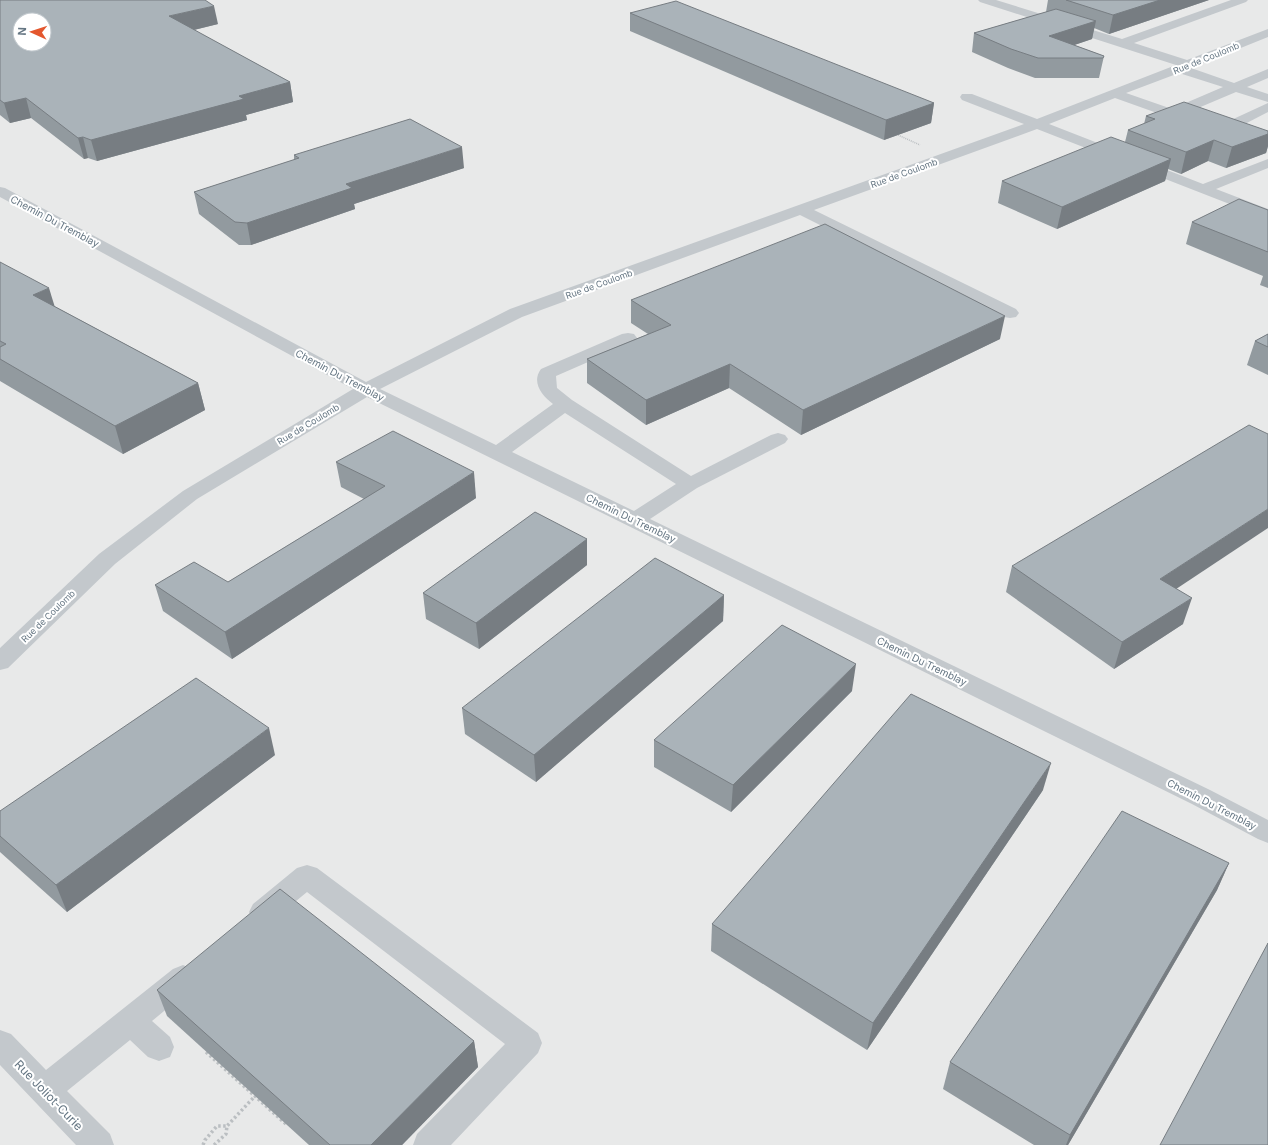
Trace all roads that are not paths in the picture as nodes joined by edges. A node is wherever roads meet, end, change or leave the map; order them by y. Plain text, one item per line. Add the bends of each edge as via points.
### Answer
1 (984, 0) edge
2 (1242, 0) edge
3 (1268, 33) edge
4 (1122, 43) junction
5 (1184, 67) junction
6 (1268, 74) edge
7 (1234, 87) junction
8 (1116, 94) junction
9 (968, 98) dead end
10 (1268, 98) edge
11 (1268, 107) edge
12 (1186, 108) edge
13 (1037, 124) junction
14 (1203, 125) edge
15 (1239, 138) edge
16 (1268, 162) edge
17 (1203, 188) junction
18 (0, 191) edge
19 (802, 210) junction
20 (1268, 214) edge
21 (1010, 313) dead end
22 (628, 338) dead end
23 (366, 389) junction
24 (565, 404) junction
25 (778, 438) dead end
26 (498, 453) junction
27 (690, 484) junction
28 (635, 520) junction
29 (0, 662) edge
30 (1268, 832) edge
31 (245, 927) edge
32 (203, 962) edge
33 (131, 1021) junction
34 (0, 1044) edge
35 (159, 1047) dead end
36 (45, 1090) junction
37 (98, 1145) edge
38 (429, 1145) edge

1 - 4 street
2 - 4 street
3 - 5 street, Rue de Coulomb
4 - 5 street
5 - 7 street
5 - 8 street, Rue de Coulomb
6 - 7 street
7 - 10 street
7 - 12 street
8 - 13 street, Rue de Coulomb
8 - 14 street
9 - 13 street
11 - 15 street via 1229,128
13 - 17 street
13 - 19 street, Rue de Coulomb
16 - 17 street
17 - 20 street
18 - 23 street, Chemin Du Tremblay
19 - 21 street
19 - 23 street, Rue de Coulomb via 516,313
22 - 24 street via 547,373 545,381 548,391
23 - 26 street, Chemin Du Tremblay
23 - 29 street, Rue de Coulomb via 190,495 107,559
24 - 26 street
24 - 27 street
25 - 27 street
26 - 28 street, Chemin Du Tremblay
27 - 28 street
28 - 30 street, Chemin Du Tremblay
31 - 38 street via 306,876 528,1043
32 - 33 street
33 - 35 street
33 - 36 street
34 - 36 street, Rue Joliot-Curie
36 - 37 street, Rue Joliot-Curie

